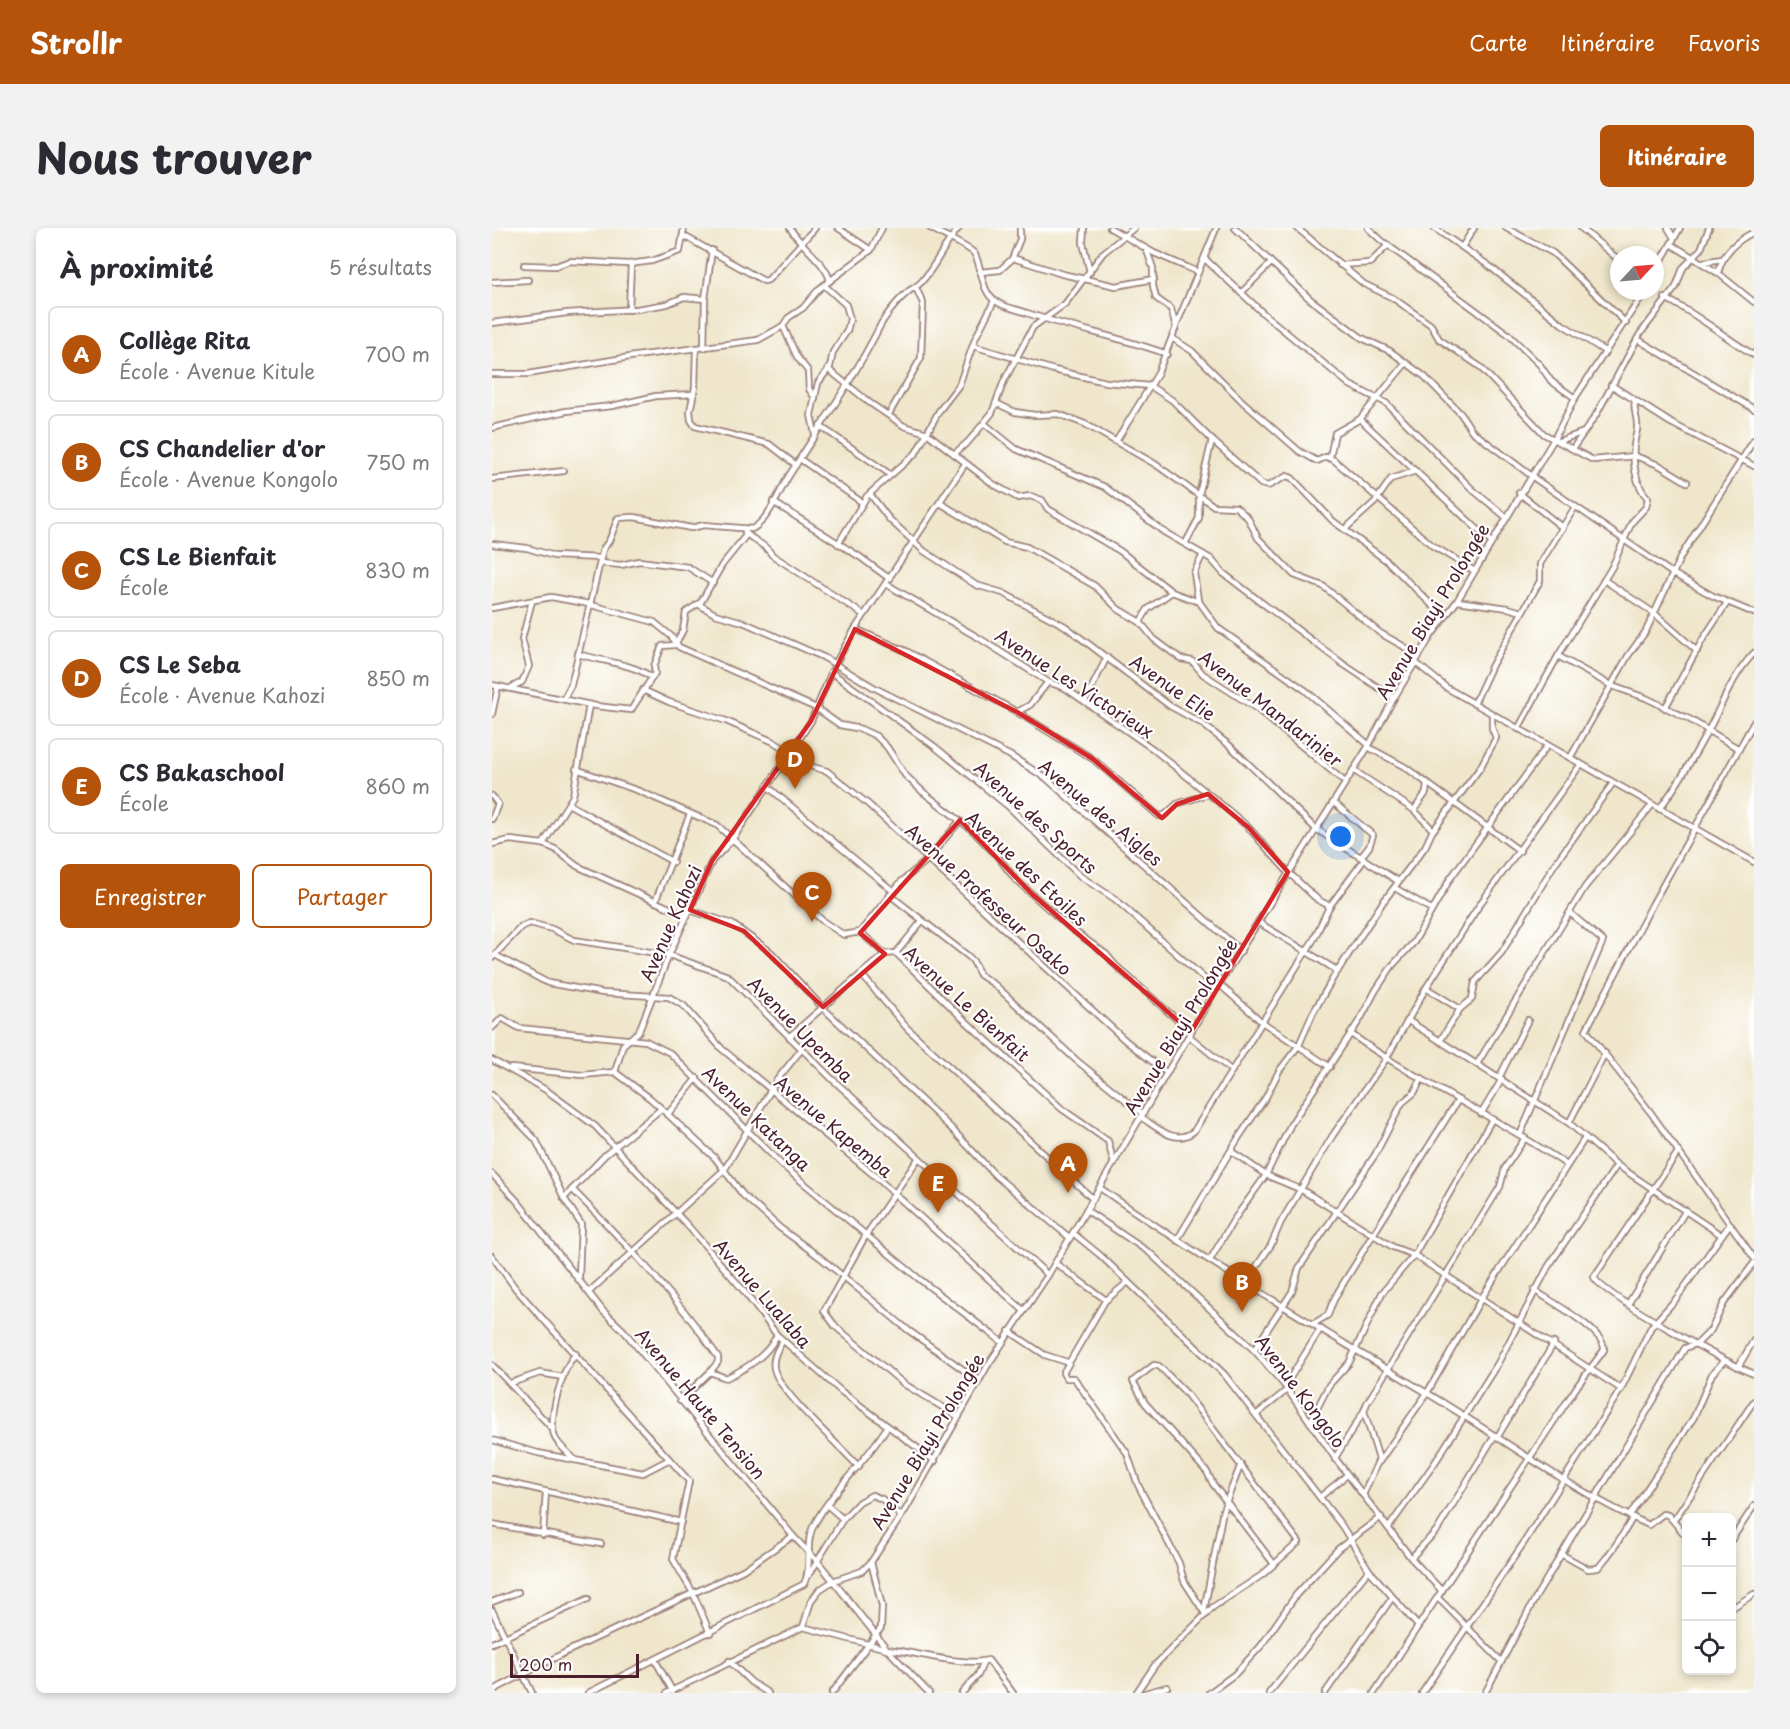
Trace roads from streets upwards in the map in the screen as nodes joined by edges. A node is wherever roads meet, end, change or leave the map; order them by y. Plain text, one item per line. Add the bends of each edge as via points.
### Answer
1 (684, 228) edge
2 (789, 228) edge
3 (815, 228) edge
4 (838, 228) edge
5 (882, 228) edge
6 (930, 228) edge
7 (959, 228) edge
8 (1020, 228) edge
9 (1084, 228) edge
10 (1110, 228) edge
11 (1134, 228) edge
12 (1217, 228) edge
13 (1236, 228) edge
14 (1297, 228) edge
15 (1368, 228) edge
16 (1434, 228) edge
17 (1474, 228) edge
18 (1506, 228) edge
19 (1581, 228) edge
20 (1668, 228) edge
21 (1680, 228) edge
22 (1709, 228) edge
23 (1754, 232) edge
24 (684, 236) junction
25 (1126, 236) junction
26 (948, 240) junction
27 (1673, 241) junction
28 (800, 245) junction
29 (1388, 245) junction
30 (1462, 247) junction
31 (1146, 248) junction
32 (712, 250) junction
33 (871, 250) junction
34 (1610, 252) edge
35 (1664, 257) edge
36 (1012, 259) junction
37 (1205, 259) junction
38 (1694, 259) junction
39 (1722, 259) junction
40 (1703, 262) junction
41 (1271, 263) junction
42 (631, 264) junction
43 (524, 265) dead end
44 (1340, 265) junction
45 (980, 272) junction
46 (1089, 272) junction
47 (1198, 272) junction
48 (1718, 273) junction
49 (1084, 278) junction
50 (1154, 279) junction
51 (528, 280) dead end
52 (830, 281) junction
53 (492, 282) edge
54 (824, 285) junction
55 (915, 288) junction
56 (1241, 293) junction
57 (1665, 298) junction
58 (705, 299) junction
59 (1640, 300) edge
60 (994, 301) junction
61 (1754, 302) edge
62 (629, 310) junction
63 (1041, 320) junction
64 (492, 323) edge
65 (1626, 323) junction
66 (783, 326) junction
67 (1176, 327) junction
68 (1172, 338) junction
69 (1637, 339) junction
70 (973, 346) junction
71 (704, 348) junction
72 (696, 349) junction
73 (1606, 351) junction
74 (1167, 354) junction
75 (1754, 355) edge
76 (1015, 358) junction
77 (1406, 363) junction
78 (828, 369) junction
79 (492, 375) edge
80 (847, 385) junction
81 (1611, 385) junction
82 (1150, 386) junction
83 (694, 394) junction
84 (815, 398) junction
85 (1575, 398) junction
86 (1377, 399) junction
87 (1635, 401) junction
88 (998, 404) junction
89 (1754, 409) edge
90 (889, 414) junction
91 (1360, 420) junction
92 (985, 424) junction
93 (820, 426) junction
94 (492, 428) edge
95 (1584, 432) junction
96 (927, 433) junction
97 (815, 434) junction
98 (1117, 440) junction
99 (1212, 440) junction
100 (1557, 440) junction
101 (1754, 440) edge
102 (1573, 448) junction
103 (954, 454) junction
104 (1635, 456) junction
105 (1330, 457) junction
106 (800, 459) junction
107 (1743, 459) junction
108 (965, 464) junction
109 (796, 465) junction
110 (1754, 466) edge
111 (564, 471) dead end
112 (1416, 471) junction
113 (1531, 474) junction
114 (891, 476) junction
115 (492, 479) edge
116 (1687, 482) dead end
117 (1519, 493) junction
118 (870, 494) junction
119 (1199, 495) junction
120 (1378, 497) junction
121 (773, 502) junction
122 (863, 503) junction
123 (940, 503) junction
124 (1575, 507) junction
125 (1506, 517) junction
126 (741, 528) junction
127 (1563, 528) junction
128 (1345, 529) junction
129 (747, 534) junction
130 (1491, 542) junction
131 (1625, 542) junction
132 (914, 543) junction
133 (492, 544) edge
134 (838, 544) junction
135 (1185, 544) junction
136 (1203, 554) junction
137 (600, 561) junction
138 (1473, 570) junction
139 (1672, 573) junction
140 (1604, 580) junction
141 (888, 582) junction
142 (713, 583) junction
143 (1172, 592) junction
144 (532, 601) junction
145 (1457, 601) junction
146 (1199, 602) junction
147 (1727, 603) junction
148 (698, 604) junction
149 (591, 606) junction
150 (492, 608) edge
151 (1522, 612) junction
152 (1654, 613) junction
153 (1754, 613) edge
154 (864, 615) junction
155 (1444, 617) junction
156 (1140, 621) junction
157 (855, 629) junction
158 (675, 645) junction
159 (1697, 651) junction
160 (1754, 653) edge
161 (578, 654) junction
162 (1558, 656) junction
163 (1107, 657) junction
164 (1416, 663) junction
165 (835, 664) junction
166 (831, 672) junction
167 (651, 678) junction
168 (1048, 682) junction
169 (495, 686) edge
170 (1612, 687) junction
171 (509, 688) junction
172 (644, 690) junction
173 (564, 698) junction
174 (1394, 698) junction
175 (1084, 701) junction
176 (1474, 704) junction
177 (589, 705) junction
178 (816, 708) junction
179 (1665, 708) junction
180 (1017, 712) junction
181 (492, 714) edge
182 (1492, 714) junction
183 (1754, 722) edge
184 (1518, 729) junction
185 (1708, 731) junction
186 (1368, 746) junction
187 (1547, 746) junction
188 (1739, 749) junction
189 (790, 751) junction
190 (1570, 758) junction
191 (1581, 764) junction
192 (576, 769) junction
193 (1353, 770) junction
194 (1345, 782) junction
195 (1427, 782) junction
196 (1613, 783) junction
197 (767, 786) junction
198 (1208, 794) junction
199 (492, 796) edge
200 (1333, 802) junction
201 (1453, 802) junction
202 (570, 805) junction
203 (1652, 805) junction
204 (1659, 809) junction
205 (1414, 810) junction
206 (690, 814) junction
207 (492, 819) edge
208 (958, 822) junction
209 (1486, 827) junction
210 (1695, 829) junction
211 (1316, 830) junction
212 (1433, 830) junction
213 (732, 840) junction
214 (492, 844) edge
215 (543, 844) junction
216 (1520, 851) junction
217 (1362, 859) junction
218 (926, 861) junction
219 (672, 862) junction
220 (1754, 862) edge
221 (1288, 873) junction
222 (1398, 881) junction
223 (1395, 888) junction
224 (891, 893) junction
225 (655, 903) junction
226 (1330, 906) junction
227 (1431, 909) junction
228 (690, 910) junction
229 (1570, 913) junction
230 (687, 916) junction
231 (922, 921) junction
232 (1258, 922) junction
233 (860, 933) junction
234 (1241, 951) junction
235 (896, 953) junction
236 (1306, 953) junction
237 (885, 954) junction
238 (669, 955) junction
239 (494, 956) edge
240 (1338, 971) junction
241 (861, 974) junction
242 (1218, 987) junction
243 (1426, 988) junction
244 (653, 994) junction
245 (823, 1007) junction
246 (1460, 1010) junction
247 (1407, 1020) junction
248 (1528, 1020) dead end
249 (1262, 1022) junction
250 (492, 1028) edge
251 (1190, 1034) junction
252 (1351, 1034) junction
253 (789, 1037) junction
254 (631, 1039) junction
255 (1440, 1041) junction
256 (1299, 1046) junction
257 (801, 1050) junction
258 (1605, 1053) junction
259 (1386, 1059) junction
260 (492, 1060) edge
261 (1477, 1064) junction
262 (1330, 1067) junction
263 (508, 1068) junction
264 (615, 1071) junction
265 (1232, 1071) junction
266 (1167, 1073) junction
267 (697, 1078) junction
268 (1422, 1078) junction
269 (1500, 1078) junction
270 (770, 1092) junction
271 (492, 1095) edge
272 (1458, 1100) junction
273 (1534, 1100) junction
274 (661, 1109) junction
275 (1481, 1114) junction
276 (667, 1115) junction
277 (1142, 1116) junction
278 (1491, 1120) junction
279 (1569, 1123) junction
280 (748, 1131) junction
281 (1523, 1137) junction
282 (1585, 1138) junction
283 (616, 1146) junction
284 (1231, 1151) junction
285 (1678, 1152) junction
286 (918, 1159) junction
287 (1114, 1164) junction
288 (1567, 1165) junction
289 (1617, 1165) junction
290 (725, 1169) junction
291 (492, 1174) edge
292 (1266, 1175) junction
293 (1100, 1188) junction
294 (1654, 1188) junction
295 (572, 1189) junction
296 (1302, 1190) junction
297 (894, 1195) junction
298 (564, 1198) junction
299 (1093, 1199) junction
300 (1086, 1210) junction
301 (1686, 1210) junction
302 (675, 1212) junction
303 (1338, 1213) junction
304 (1730, 1224) junction
305 (866, 1235) junction
306 (1072, 1235) junction
307 (1374, 1235) junction
308 (1721, 1235) junction
309 (1177, 1240) junction
310 (634, 1252) junction
311 (1414, 1255) junction
312 (492, 1256) edge
313 (1754, 1258) edge
314 (1210, 1260) junction
315 (1055, 1263) junction
316 (1754, 1263) edge
317 (1048, 1275) junction
318 (1444, 1276) junction
319 (843, 1277) junction
320 (579, 1278) junction
321 (1128, 1282) junction
322 (1246, 1282) junction
323 (1534, 1290) junction
324 (590, 1291) junction
325 (1480, 1299) junction
326 (1106, 1300) junction
327 (1628, 1304) junction
328 (1283, 1307) junction
329 (1023, 1310) junction
330 (1518, 1321) junction
331 (1659, 1321) junction
332 (1313, 1324) junction
333 (1321, 1328) junction
334 (1009, 1331) junction
335 (777, 1335) junction
336 (1754, 1340) edge
337 (783, 1341) junction
338 (1002, 1342) junction
339 (1554, 1343) junction
340 (1693, 1343) junction
341 (1355, 1348) junction
342 (1254, 1350) junction
343 (576, 1354) junction
344 (1724, 1361) junction
345 (1067, 1362) junction
346 (492, 1365) edge
347 (1738, 1367) junction
348 (1591, 1369) junction
349 (1387, 1370) junction
350 (710, 1372) junction
351 (1754, 1374) edge
352 (563, 1377) junction
353 (979, 1381) junction
354 (511, 1383) junction
355 (1286, 1388) junction
356 (1621, 1389) junction
357 (1427, 1393) junction
358 (680, 1401) junction
359 (1754, 1401) edge
360 (1364, 1411) junction
361 (1256, 1414) junction
362 (1462, 1416) junction
363 (959, 1417) junction
364 (1310, 1422) junction
365 (887, 1427) junction
366 (553, 1429) junction
367 (1496, 1435) junction
368 (492, 1440) edge
369 (1335, 1458) junction
370 (1530, 1459) junction
371 (575, 1460) junction
372 (668, 1460) junction
373 (935, 1461) junction
374 (1378, 1462) junction
375 (1241, 1464) junction
376 (860, 1467) junction
377 (1347, 1474) junction
378 (1564, 1477) junction
379 (492, 1479) edge
380 (546, 1492) junction
381 (1363, 1495) junction
382 (1320, 1497) junction
383 (1597, 1498) junction
384 (1227, 1500) junction
385 (827, 1505) junction
386 (1754, 1506) edge
387 (901, 1516) junction
388 (1632, 1516) junction
389 (1382, 1517) junction
390 (843, 1519) junction
391 (1674, 1520) junction
392 (681, 1522) junction
393 (492, 1524) edge
394 (1389, 1527) junction
395 (1682, 1531) edge
396 (1736, 1532) edge
397 (543, 1534) junction
398 (793, 1536) junction
399 (1351, 1541) junction
400 (601, 1544) dead end
401 (810, 1554) junction
402 (1561, 1554) junction
403 (1411, 1558) junction
404 (871, 1562) junction
405 (819, 1563) junction
406 (1274, 1564) junction
407 (1369, 1570) junction
408 (809, 1575) junction
409 (833, 1581) junction
410 (1442, 1591) junction
411 (518, 1592) dead end
412 (693, 1593) junction
413 (1754, 1594) edge
414 (1392, 1598) junction
415 (1438, 1598) junction
416 (588, 1599) dead end
417 (492, 1602) edge
418 (1736, 1605) edge
419 (492, 1610) edge
420 (1205, 1613) junction
421 (1418, 1626) junction
422 (1468, 1626) junction
423 (803, 1627) junction
424 (710, 1633) junction
425 (875, 1634) junction
426 (505, 1637) junction
427 (492, 1642) edge
428 (866, 1644) junction
429 (888, 1649) junction
430 (655, 1660) junction
431 (986, 1660) junction
432 (729, 1661) junction
433 (1501, 1661) junction
434 (523, 1676) junction
435 (1167, 1687) dead end
436 (492, 1691) edge
437 (671, 1692) edge
438 (766, 1692) edge
439 (532, 1693) edge
440 (588, 1693) edge
441 (832, 1693) edge
442 (929, 1693) edge
443 (962, 1693) edge
444 (1013, 1693) edge
445 (1136, 1693) edge
446 (1145, 1693) edge
447 (1209, 1693) edge
448 (1269, 1693) edge
449 (1325, 1693) edge
450 (1374, 1693) edge
451 (1422, 1693) edge
452 (1485, 1693) edge

1 - 24 street
2 - 28 street
3 - 28 street
4 - 33 street
5 - 33 street
6 - 26 street
7 - 26 street
8 - 36 street
9 - 46 street
10 - 25 street
11 - 25 street
12 - 37 street
13 - 41 street
14 - 44 street
15 - 29 street
16 - 30 street
17 - 30 street
18 - 65 street via 1553,253
19 - 34 street
20 - 27 street
21 - 27 street
22 - 38 street via 1707,240
23 - 39 street via 1736,243
24 - 32 street
24 - 42 street via 682,248 673,255
25 - 31 street
25 - 46 street via 1108,248
26 - 45 street via 972,251
26 - 55 street
27 - 35 street
27 - 38 street
28 - 32 street via 764,281
28 - 52 street via 824,269
29 - 44 street via 1370,263
29 - 85 street via 1508,334 1551,381
30 - 73 street via 1562,324
31 - 47 street
31 - 50 street
32 - 58 street
33 - 52 street
36 - 45 street via 1000,270
36 - 49 street
37 - 47 street
37 - 56 street
38 - 40 street
38 - 57 street via 1683,268 1676,287
39 - 40 street
39 - 48 street
40 - 48 street
41 - 56 street
41 - 77 street via 1362,338
42 - 43 street via 570,261 556,266
42 - 62 street
44 - 100 street via 1431,325 1439,339 1479,366 1537,427
45 - 60 street
46 - 49 street
47 - 67 street
48 - 61 street
49 - 50 street via 1116,286
49 - 63 street via 1065,304
50 - 67 street via 1156,298 1171,309
51 - 53 street
52 - 54 street
54 - 66 street
54 - 78 street via 850,313 849,325 836,345
55 - 80 street via 880,325
55 - 90 street via 923,303 921,358
56 - 86 street via 1350,385
57 - 69 street
57 - 75 street via 1696,314
58 - 62 street via 684,297
58 - 71 street
59 - 65 street, Avenue Biayi Prolongée
60 - 63 street
60 - 70 street
62 - 64 street
63 - 74 street via 1113,340 1135,342
63 - 76 street
65 - 73 street, Avenue Biayi Prolongée
66 - 71 street via 758,340
66 - 84 street via 808,371 809,388
67 - 68 street
68 - 74 street
68 - 105 street via 1192,351 1299,451 1317,462
69 - 81 street
69 - 89 street
70 - 76 street
70 - 96 street via 959,385
71 - 72 street
72 - 79 street via 528,374
72 - 83 street
73 - 85 street, Avenue Biayi Prolongée
74 - 82 street
76 - 82 street via 1106,382
76 - 88 street
77 - 86 street
77 - 113 street via 1452,404 1472,431
78 - 80 street
78 - 84 street via 820,376
80 - 90 street
80 - 93 street
81 - 87 street
81 - 95 street
82 - 98 street
82 - 99 street via 1172,400
83 - 94 street via 656,396 566,411
83 - 109 street via 690,416 695,426 770,444
84 - 97 street via 811,415
85 - 100 street, Avenue Biayi Prolongée
86 - 91 street
86 - 125 street via 1386,403 1473,490
87 - 104 street
87 - 107 street
88 - 92 street
88 - 98 street via 1014,412 1058,414
90 - 96 street via 904,426
91 - 105 street via 1335,433
91 - 112 street
92 - 103 street
92 - 135 street via 1016,449 1105,487
93 - 97 street
93 - 114 street
95 - 100 street
95 - 102 street
96 - 103 street
96 - 114 street via 912,458
97 - 106 street
98 - 119 street
99 - 119 street
99 - 128 street via 1261,484 1268,486 1292,478
100 - 102 street
100 - 113 street, Avenue Biayi Prolongée
101 - 107 street
102 - 104 street via 1598,460
103 - 108 street
104 - 116 street
104 - 131 street via 1636,479 1649,500 1632,522
105 - 120 street
106 - 109 street
106 - 122 street
107 - 110 street
107 - 139 street
108 - 123 street, Avenue Kahozi
108 - 143 street via 1018,498 1042,500 1048,509 1120,551
109 - 121 street
111 - 115 street
112 - 120 street via 1391,479
112 - 130 street
113 - 117 street, Avenue Biayi Prolongée
113 - 124 street
114 - 118 street
117 - 125 street, Avenue Biayi Prolongée
117 - 127 street
118 - 122 street
118 - 132 street, Avenue Elie
119 - 135 street via 1199,518
119 - 164 street via 1214,506 1241,510 1258,538 1294,575 1323,586 1380,633 1403,646
120 - 128 street
120 - 138 street via 1433,546
121 - 126 street via 756,527
121 - 134 street, Avenue Les Victorieux
122 - 134 street
123 - 132 street, Avenue Kahozi
123 - 156 street, Avenue Mandarinier via 1005,542 1027,547 1095,586 1118,609
124 - 127 street
124 - 131 street
125 - 130 street, Avenue Biayi Prolongée
126 - 129 street
126 - 137 street via 691,528 622,516 614,522
127 - 151 street via 1540,564 1540,581
128 - 155 street via 1387,561
129 - 142 street
129 - 154 street via 763,543 771,555
130 - 138 street, Avenue Biayi Prolongée
131 - 139 street
131 - 140 street
132 - 141 street, Avenue Kahozi
132 - 163 street, Avenue Elie via 976,585 1003,593 1057,621
133 - 137 street
134 - 141 street, Avenue Les Victorieux
135 - 136 street
136 - 146 street via 1194,573
136 - 174 street via 1317,645
137 - 142 street via 688,567
137 - 149 street
138 - 145 street, Avenue Biayi Prolongée
139 - 147 street
139 - 152 street
140 - 152 street
140 - 162 street
141 - 154 street, Avenue Kahozi
141 - 168 street, Avenue Les Victorieux
142 - 148 street
143 - 146 street
143 - 156 street via 1148,609
144 - 149 street via 551,597
144 - 150 street
144 - 171 street via 522,639 529,666 522,682
145 - 151 street
145 - 155 street, Avenue Biayi Prolongée
146 - 186 street via 1218,628 1305,690
147 - 153 street
147 - 159 street
148 - 158 street via 686,612
148 - 165 street, Avenue des Aigles
149 - 158 street via 654,622 671,636
149 - 161 street
151 - 176 street
152 - 159 street
152 - 170 street
154 - 157 street, Avenue Kahozi
155 - 164 street, Avenue Biayi Prolongée
156 - 194 street, Avenue Mandarinier via 1154,639 1181,659 1192,661 1203,674 1257,709
157 - 165 street, Avenue Kahozi
157 - 180 street via 906,651
158 - 167 street via 662,646
158 - 178 street, Avenue des Etoiles
159 - 179 street
160 - 185 street via 1729,687
161 - 167 street via 632,668
161 - 173 street
162 - 170 street
162 - 184 street
163 - 175 street
163 - 211 street, Avenue Elie via 1244,757
164 - 174 street, Avenue Biayi Prolongée
164 - 176 street
165 - 166 street, Avenue Kahozi
165 - 234 street, Avenue des Aigles via 1046,778
166 - 178 street, Avenue Kahozi
166 - 242 street, Avenue des Sports via 934,746 1009,807 1080,876 1115,899
167 - 172 street
168 - 175 street, Avenue Les Victorieux
168 - 180 street via 1030,705
169 - 171 street
169 - 181 street
170 - 179 street via 1628,690
170 - 190 street
171 - 173 street
172 - 177 street via 631,711
172 - 189 street, Avenue Professeur Osako via 726,721
173 - 177 street
174 - 186 street, Avenue Biayi Prolongée
175 - 198 street, Avenue Les Victorieux
176 - 182 street
177 - 192 street
178 - 189 street, Avenue Kahozi
178 - 208 street, Avenue des Etoiles via 840,724 876,736 905,775
179 - 185 street
180 - 198 street via 1093,759 1159,816 1177,804
182 - 184 street
182 - 201 street via 1494,745
183 - 188 street
184 - 187 street
185 - 188 street
185 - 204 street
186 - 193 street, Avenue Biayi Prolongée
186 - 195 street
187 - 190 street
187 - 209 street
188 - 210 street
189 - 197 street, Avenue Kahozi
189 - 218 street, Avenue Professeur Osako via 813,767 827,771 868,804
190 - 191 street
191 - 196 street
191 - 216 street
192 - 202 street
192 - 206 street, Avenue Le Bienfait
193 - 194 street, Avenue Biayi Prolongée
193 - 205 street
194 - 200 street, Avenue Biayi Prolongée
195 - 201 street
195 - 205 street via 1426,793
196 - 203 street
196 - 246 street via 1554,865 1502,952 1475,982 1472,999
197 - 213 street, Avenue Kahozi
197 - 224 street
198 - 221 street, Avenue Les Victorieux via 1248,827
199 - 207 street via 498,804
200 - 211 street, Avenue Biayi Prolongée
200 - 217 street via 1373,835
201 - 209 street
201 - 212 street
202 - 215 street
202 - 219 street
203 - 204 street
203 - 229 street via 1585,888
204 - 210 street
205 - 212 street
206 - 213 street, Avenue Le Bienfait via 717,825
206 - 219 street
208 - 218 street
208 - 251 street, Avenue des Etoiles via 972,830 1032,894 1106,954
209 - 216 street
209 - 227 street
210 - 220 street
210 - 258 street via 1589,1022 1587,1033
211 - 217 street, Avenue Elie
211 - 221 street, Avenue Biayi Prolongée
212 - 222 street via 1425,847
213 - 228 street, Avenue Kahozi via 712,861
213 - 233 street, Avenue Le Bienfait via 824,922 844,934
214 - 215 street via 510,840
215 - 225 street via 577,866
216 - 243 street
217 - 222 street, Avenue Elie
217 - 226 street
218 - 224 street
218 - 266 street, Avenue Professeur Osako via 1126,1041
219 - 225 street
221 - 226 street, Avenue Les Victorieux
221 - 232 street, Avenue Biayi Prolongée
222 - 223 street
223 - 227 street
223 - 240 street
224 - 231 street
224 - 233 street
225 - 230 street
226 - 236 street
227 - 252 street via 1418,936 1392,966
228 - 230 street, Avenue Kahozi
228 - 245 street via 744,931 789,970
229 - 261 street
229 - 273 street via 1603,941
230 - 238 street, Avenue Kahozi
231 - 235 street
231 - 277 street via 973,961 980,975
232 - 234 street, Avenue Biayi Prolongée
232 - 236 street
233 - 237 street, Avenue Le Bienfait
234 - 242 street, Avenue Biayi Prolongée
235 - 237 street, Avenue Le Bienfait
235 - 287 street, Avenue Le Bienfait via 1062,1109 1108,1141
236 - 240 street
236 - 249 street
237 - 241 street
238 - 239 street, Avenue Upemba via 574,940 530,922
238 - 244 street, Avenue Kahozi
238 - 253 street, Avenue Upemba via 728,976
239 - 244 street, Avenue Kapemba via 548,982 603,993
240 - 256 street
241 - 245 street
241 - 299 street via 907,1028
242 - 249 street, Avenue des Sports
242 - 251 street, Avenue Biayi Prolongée
243 - 246 street
243 - 247 street
244 - 254 street, Avenue Kahozi via 639,1031
244 - 270 street, Avenue Kapemba via 684,1006 706,1034
245 - 253 street
245 - 306 street via 996,1176
246 - 255 street
247 - 255 street
247 - 259 street
248 - 269 street
249 - 256 street, Avenue des Sports
249 - 265 street
250 - 254 street, Avenue Katanga via 502,1018 519,1028
251 - 265 street, Avenue des Etoiles
251 - 266 street, Avenue Biayi Prolongée
252 - 259 street
252 - 262 street
253 - 257 street, Avenue Upemba
254 - 264 street, Avenue Kahozi via 623,1045
254 - 267 street, Avenue Katanga via 657,1045
255 - 261 street
256 - 262 street, Avenue des Sports
256 - 284 street via 1279,1071
257 - 270 street
257 - 286 street, Avenue Upemba
258 - 279 street
258 - 285 street
259 - 268 street
259 - 296 street via 1333,1136
260 - 263 street, Avenue Lualaba
261 - 269 street
262 - 292 street via 1291,1124
263 - 264 street via 582,1075
263 - 283 street, Avenue Lualaba via 577,1111
264 - 274 street
265 - 277 street via 1190,1135 1174,1138
266 - 277 street, Avenue Biayi Prolongée
267 - 276 street
267 - 280 street, Avenue Katanga
268 - 272 street
268 - 303 street via 1414,1093 1402,1103
269 - 273 street
269 - 275 street
270 - 280 street
270 - 297 street, Avenue Kapemba
271 - 298 street via 536,1140
272 - 275 street
272 - 307 street
273 - 279 street
273 - 281 street
274 - 276 street
274 - 283 street
275 - 278 street
276 - 290 street
277 - 287 street, Avenue Biayi Prolongée
278 - 281 street
278 - 311 street
279 - 282 street
280 - 290 street
280 - 305 street, Avenue Katanga via 782,1165
281 - 288 street
281 - 318 street via 1505,1168 1500,1187
282 - 288 street
282 - 289 street
283 - 295 street
283 - 302 street, Avenue Lualaba
284 - 292 street
284 - 309 street
285 - 294 street
285 - 304 street
286 - 297 street
286 - 317 street, Avenue Upemba
287 - 293 street, Avenue Biayi Prolongée
288 - 325 street
289 - 294 street
289 - 323 street
290 - 302 street
290 - 319 street via 743,1195
291 - 320 street, Avenue Haute Tension
292 - 296 street
292 - 314 street
293 - 299 street, Avenue Biayi Prolongée
293 - 309 street
294 - 301 street
294 - 327 street via 1594,1277
295 - 298 street
295 - 310 street
296 - 303 street
296 - 322 street
297 - 305 street
297 - 329 street, Avenue Kapemba
298 - 320 street via 582,1226
299 - 300 street, Avenue Biayi Prolongée
300 - 306 street, Avenue Biayi Prolongée
300 - 342 street, Avenue Kongolo via 1150,1253
301 - 308 street
301 - 327 street
302 - 310 street
302 - 335 street, Avenue Lualaba
303 - 307 street
303 - 328 street via 1299,1268
304 - 308 street
304 - 313 street
305 - 319 street
305 - 338 street, Avenue Katanga
306 - 315 street, Avenue Biayi Prolongée
306 - 321 street
307 - 311 street
307 - 332 street via 1334,1297 1328,1315
308 - 331 street
309 - 314 street
310 - 324 street
310 - 350 street via 718,1357
311 - 318 street
311 - 341 street via 1382,1293
312 - 343 street
314 - 322 street
315 - 317 street, Avenue Biayi Prolongée
315 - 326 street
316 - 340 street via 1724,1303 1711,1330
317 - 329 street, Avenue Biayi Prolongée
318 - 325 street
318 - 349 street
319 - 353 street
319 - 363 street via 824,1310 836,1328 904,1384
320 - 324 street, Avenue Haute Tension
321 - 326 street
321 - 361 street via 1224,1374
322 - 328 street
323 - 330 street
323 - 348 street via 1603,1340 1604,1350
324 - 358 street, Avenue Haute Tension
325 - 330 street
325 - 357 street
326 - 345 street
327 - 331 street
328 - 332 street
328 - 342 street
329 - 334 street, Avenue Biayi Prolongée
330 - 339 street
330 - 362 street via 1498,1363
331 - 340 street
331 - 356 street via 1648,1332
332 - 333 street
333 - 341 street
333 - 355 street
334 - 338 street, Avenue Biayi Prolongée
334 - 345 street via 1045,1355
335 - 337 street, Avenue Lualaba
335 - 350 street via 771,1348 747,1368 723,1379
336 - 347 street
337 - 365 street, Avenue Lualaba
337 - 376 street via 776,1352 776,1374 791,1397
338 - 353 street, Avenue Biayi Prolongée
339 - 348 street
339 - 367 street
340 - 344 street
340 - 383 street via 1685,1348
341 - 349 street
341 - 364 street
342 - 355 street, Avenue Kongolo
343 - 352 street via 564,1369
343 - 372 street
344 - 347 street
344 - 388 street via 1712,1374 1694,1417
345 - 420 street via 1063,1375 1074,1378 1127,1453 1184,1581
346 - 354 street
347 - 351 street
348 - 356 street
348 - 370 street
349 - 357 street
349 - 360 street
350 - 358 street
352 - 354 street via 540,1373
352 - 366 street via 553,1412
353 - 363 street, Avenue Biayi Prolongée
354 - 366 street
355 - 361 street
355 - 364 street, Avenue Kongolo
356 - 378 street
357 - 362 street
357 - 374 street
358 - 398 street, Avenue Haute Tension
359 - 391 street
360 - 369 street
360 - 374 street
361 - 382 street
362 - 367 street
362 - 394 street
363 - 373 street, Avenue Biayi Prolongée
364 - 369 street, Avenue Kongolo
365 - 373 street, Avenue Lualaba
365 - 376 street
366 - 371 street via 556,1440
367 - 370 street
367 - 403 street via 1438,1529
368 - 371 street
369 - 377 street, Avenue Kongolo
370 - 378 street
370 - 410 street
371 - 372 street via 643,1473
372 - 392 street via 690,1485
373 - 387 street, Avenue Biayi Prolongée
374 - 381 street
375 - 384 street
375 - 384 street via 1185,1392 1157,1365 1133,1381 1145,1403 1184,1443
375 - 406 street via 1299,1542
376 - 385 street
377 - 381 street, Avenue Kongolo
377 - 382 street
378 - 383 street
378 - 422 street
379 - 380 street
380 - 392 street
380 - 397 street
381 - 389 street, Avenue Kongolo
382 - 399 street
383 - 388 street
383 - 402 street
384 - 406 street
384 - 420 street
385 - 390 street
385 - 401 street via 812,1527
386 - 396 street
387 - 390 street via 872,1495 854,1506
387 - 404 street, Avenue Biayi Prolongée
388 - 391 street via 1650,1525 1663,1514
388 - 402 street via 1618,1544 1609,1550 1598,1568 1588,1569
389 - 394 street, Avenue Kongolo
389 - 399 street
390 - 405 street
391 - 395 street
392 - 412 street via 674,1558
393 - 397 street
394 - 403 street, Avenue Kongolo
397 - 400 street
398 - 401 street, Avenue Haute Tension
398 - 412 street via 743,1570
399 - 407 street
399 - 447 street via 1338,1549 1296,1595 1262,1646 1235,1674
401 - 405 street, Avenue Haute Tension
401 - 408 street
402 - 433 street
403 - 410 street, Avenue Kongolo
404 - 409 street, Avenue Biayi Prolongée via 862,1571
404 - 425 street via 883,1618
405 - 408 street
405 - 409 street, Avenue Haute Tension
406 - 420 street
407 - 414 street
407 - 448 street
408 - 424 street via 797,1590
409 - 423 street, Avenue Biayi Prolongée via 811,1600
409 - 425 street, Avenue Haute Tension
410 - 415 street
411 - 417 street
412 - 424 street
412 - 434 street
413 - 418 street
414 - 421 street
414 - 449 street
415 - 421 street
415 - 422 street
416 - 426 street
419 - 426 street
420 - 445 street via 1155,1665
421 - 450 street
422 - 433 street
422 - 451 street
423 - 428 street
423 - 432 street
424 - 430 street
425 - 428 street
425 - 429 street, Avenue Haute Tension
426 - 427 street
426 - 434 street
428 - 429 street
428 - 441 street
429 - 431 street via 976,1664
429 - 442 street, Avenue Haute Tension
430 - 437 street
430 - 440 street
431 - 443 street
431 - 444 street
432 - 437 street
432 - 438 street
433 - 452 street
434 - 436 street
434 - 439 street
435 - 446 street

